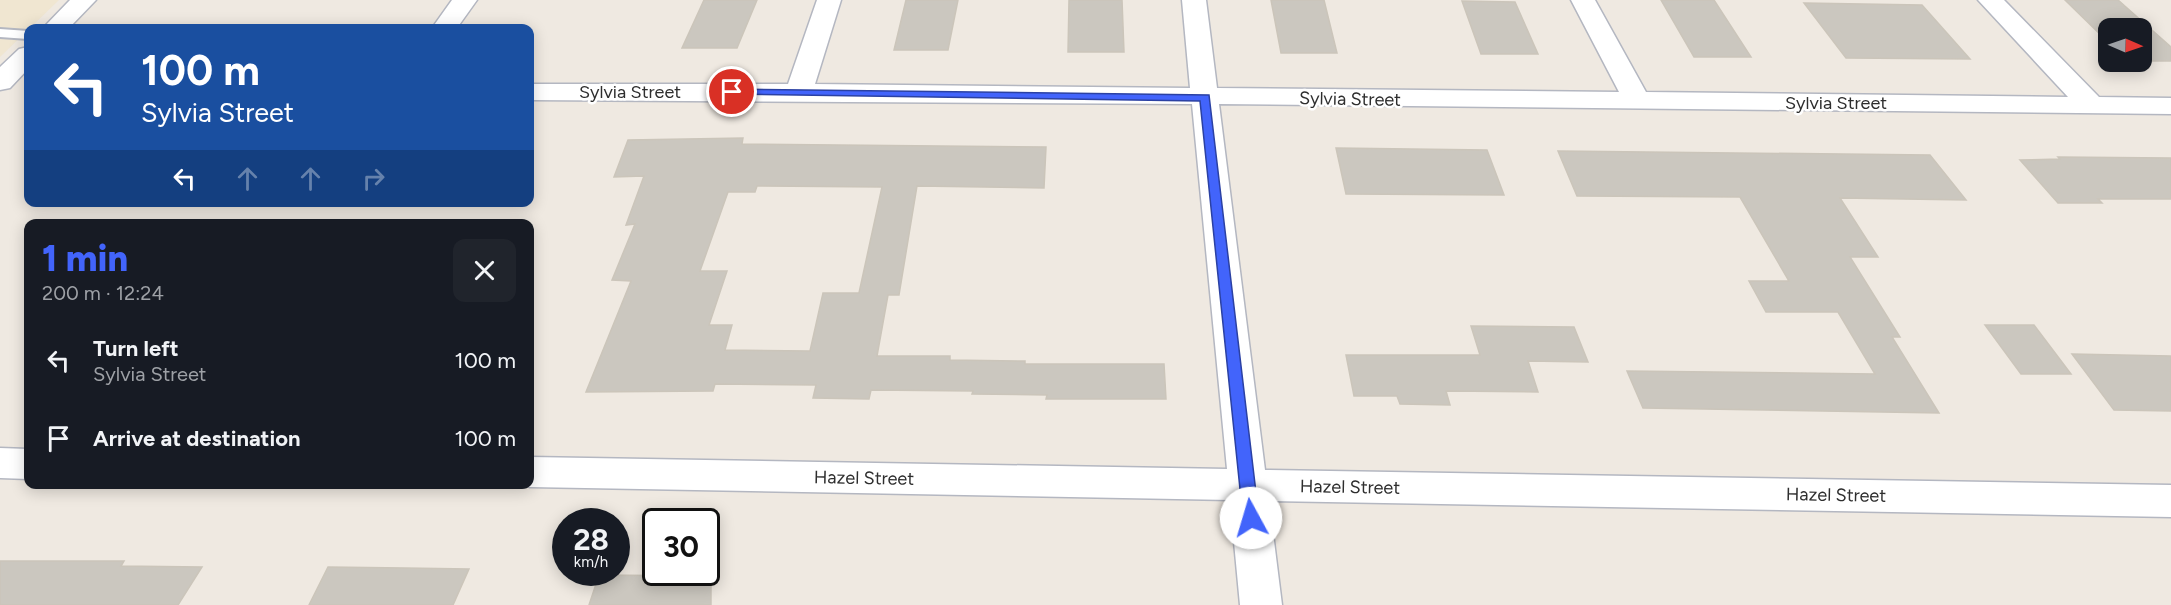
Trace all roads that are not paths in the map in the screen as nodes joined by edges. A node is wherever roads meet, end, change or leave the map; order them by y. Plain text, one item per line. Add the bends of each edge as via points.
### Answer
1 (84, 0) edge
2 (465, 0) edge
3 (829, 0) edge
4 (1194, 0) edge
5 (1583, 0) edge
6 (1990, 0) edge
7 (59, 24) edge
8 (447, 24) edge
9 (0, 33) edge
10 (24, 35) edge
11 (24, 59) edge
12 (0, 84) edge
13 (24, 86) edge
14 (534, 92) edge
15 (799, 92) junction
16 (1205, 98) junction
17 (1638, 101) junction
18 (2091, 105) junction
19 (2171, 106) edge
20 (0, 463) edge
21 (24, 464) edge
22 (534, 472) edge
23 (1248, 485) junction
24 (2171, 501) edge
25 (1261, 605) edge

1 - 7 street
2 - 8 street
3 - 15 street
4 - 16 street
5 - 17 street
6 - 18 street
9 - 10 lane
11 - 12 street
12 - 13 street
14 - 15 street, Sylvia Street
15 - 16 street, Sylvia Street
16 - 17 street, Sylvia Street
16 - 23 street
17 - 18 street, Sylvia Street
18 - 19 street, Sylvia Street
20 - 21 street
22 - 23 street, Hazel Street
23 - 24 street, Hazel Street
23 - 25 street

